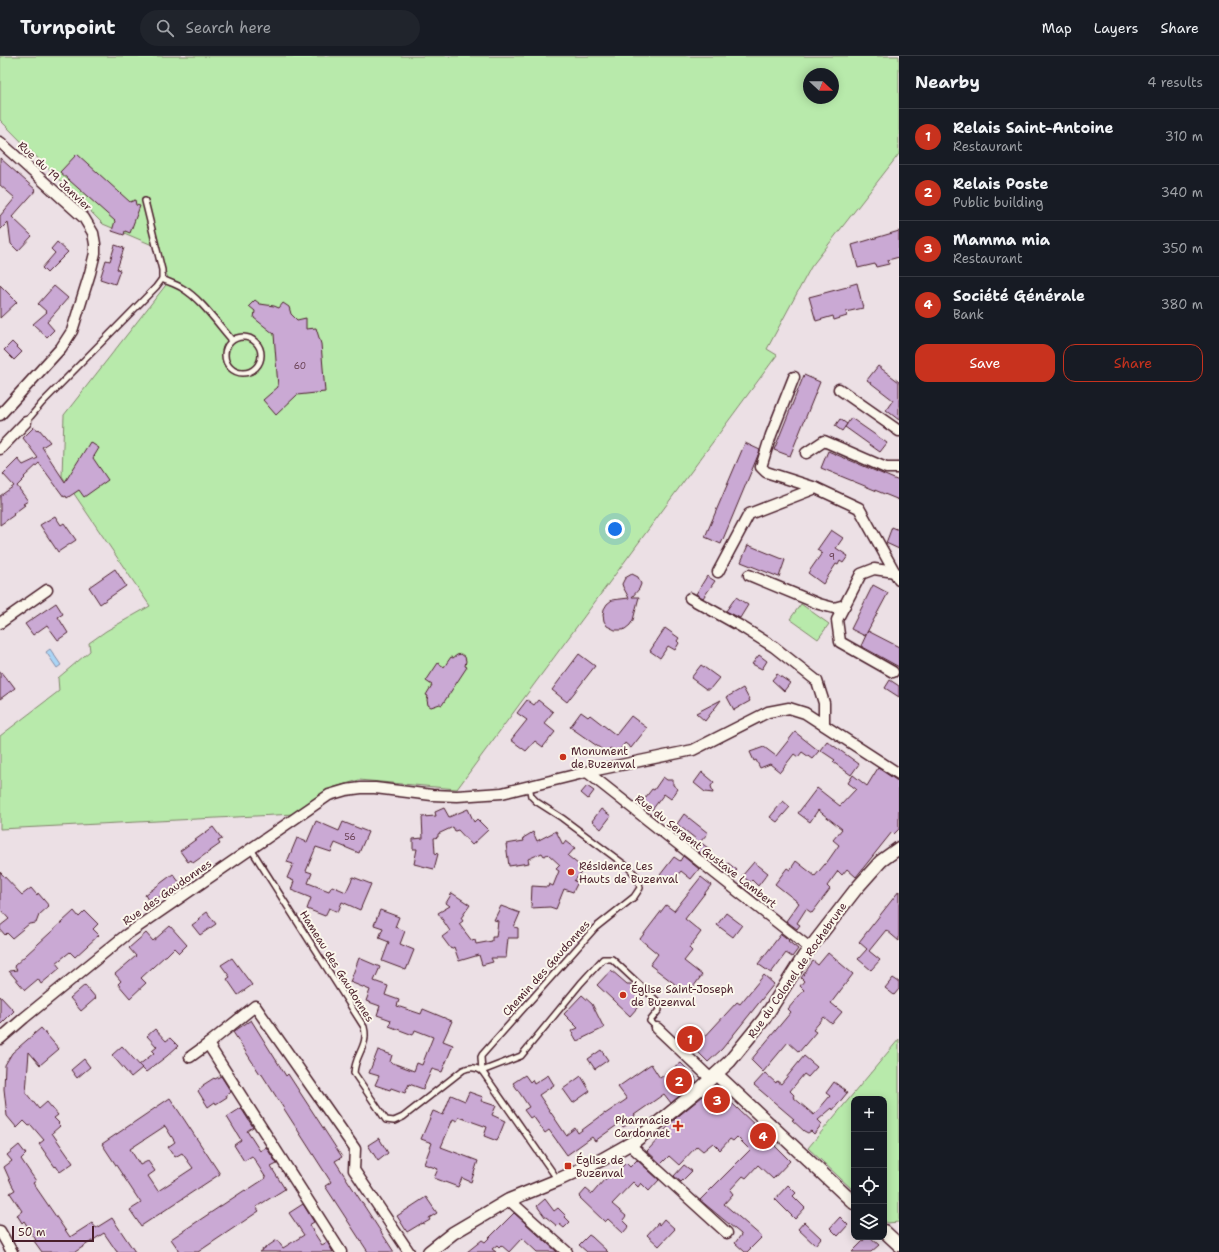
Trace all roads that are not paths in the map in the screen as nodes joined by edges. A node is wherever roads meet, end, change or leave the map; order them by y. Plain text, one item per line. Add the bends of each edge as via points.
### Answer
1 (0, 142) edge
2 (145, 201) dead end
3 (162, 279) junction
4 (232, 340) junction
5 (794, 377) dead end
6 (839, 389) dead end
7 (0, 415) edge
8 (26, 422) joint
9 (899, 431) edge
10 (0, 449) edge
11 (806, 453) dead end
12 (899, 468) edge
13 (816, 488) junction
14 (718, 572) dead end
15 (749, 576) dead end
16 (897, 576) edge
17 (47, 590) dead end
18 (690, 598) dead end
19 (845, 605) junction
20 (0, 623) edge
21 (896, 674) edge
22 (824, 725) junction
23 (586, 772) junction
24 (899, 774) edge
25 (529, 786) junction
26 (899, 848) edge
27 (251, 849) junction
28 (811, 949) junction
29 (657, 1028) joint
30 (0, 1039) edge
31 (208, 1044) junction
32 (190, 1057) dead end
33 (482, 1071) junction
34 (714, 1076) junction
35 (629, 1144) junction
36 (558, 1180) junction
37 (509, 1200) junction
38 (851, 1200) edge
39 (0, 1231) edge
40 (727, 1233) dead end
41 (887, 1234) edge
42 (899, 1245) edge
43 (12, 1252) edge
44 (341, 1252) edge
45 (409, 1252) edge
46 (429, 1252) edge
47 (567, 1252) edge

1 - 7 street, Rue du 19 Janvier via 84,218 93,233 95,244 90,273 72,331 61,348
2 - 3 lane
3 - 4 lane via 188,292
3 - 8 lane
4 - 4 lane via 225,349 227,366 242,374 253,370 258,365 261,353 256,342 244,336
5 - 13 street via 761,467 766,472
6 - 9 street
8 - 10 street
11 - 12 street via 824,441 886,468
13 - 14 street via 749,514
13 - 16 street via 859,508
15 - 19 street via 819,604 834,608
16 - 19 street via 874,569 861,574
17 - 20 street
18 - 22 street via 774,647 817,681 824,703
19 - 21 street via 837,620 840,642
22 - 23 street, Rue des Gaudonnes via 805,713 789,708 768,712 693,750
22 - 24 street, Rue des Gaudonnes
23 - 25 street, Rue des Gaudonnes
23 - 28 street, Rue du Sergent Gustave Lambert
25 - 27 street, Rue des Gaudonnes via 502,793 457,796 375,788 346,790 329,795
25 - 33 lane, Chemin des Gaudonnes via 531,796 538,802 629,868 638,878 640,888 634,897 595,928 480,1057
26 - 28 street, Rue du Colonel de Rochebrune via 881,861 843,905
27 - 30 street, Rue des Gaudonnes via 126,935
27 - 33 lane, Hameau des Gaudonnes via 364,1027 364,1046 354,1073 386,1120 394,1121 403,1117 468,1067
28 - 34 street, Rue du Colonel de Rochebrune via 764,1019 730,1061
29 - 33 lane via 650,1021 659,1010 657,1001 612,959 603,959 521,1056
29 - 34 street
31 - 32 street
31 - 44 street
31 - 45 street via 255,1006 355,1149 354,1170
33 - 36 lane
34 - 35 street, Rue du Colonel de Rochebrune
34 - 38 street
35 - 36 street, Rue du Colonel de Rochebrune
35 - 40 street
36 - 37 street, Rue du Colonel de Rochebrune
37 - 46 street, Rue du Colonel de Rochebrune via 453,1233
37 - 47 street
39 - 43 street
41 - 42 street

